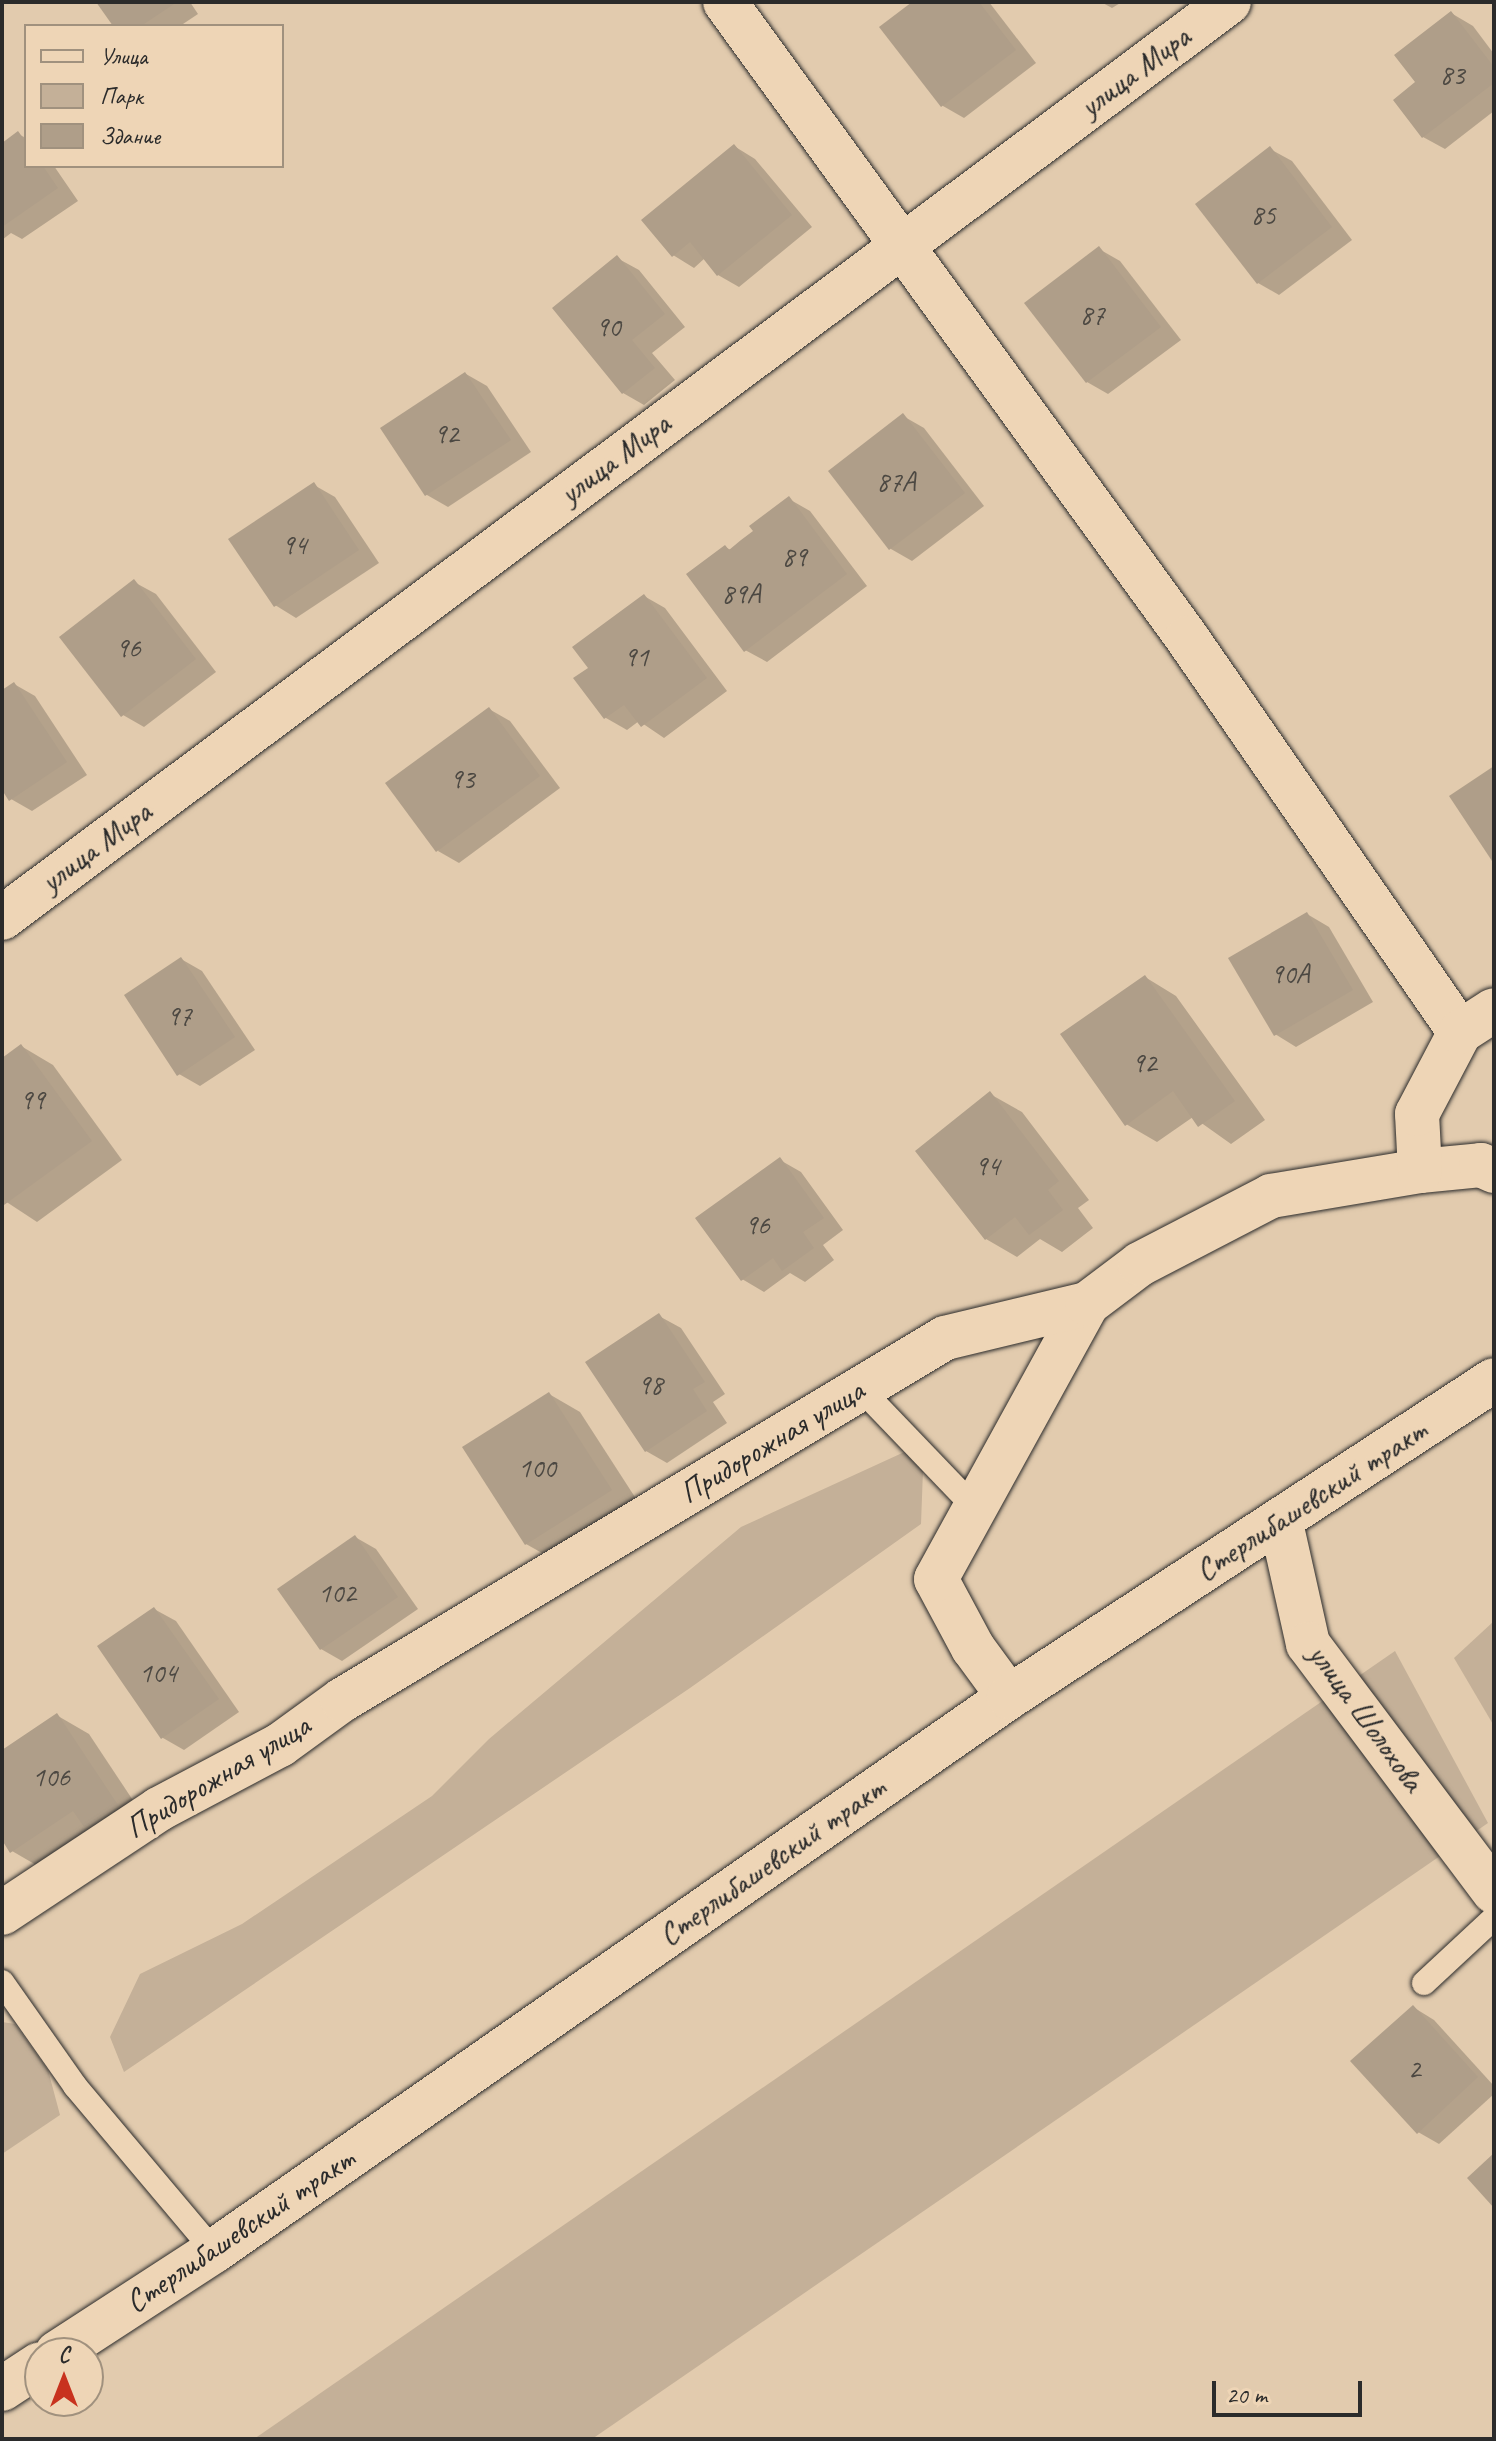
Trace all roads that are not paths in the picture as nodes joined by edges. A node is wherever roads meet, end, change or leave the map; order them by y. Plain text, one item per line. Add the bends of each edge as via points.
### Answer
1 (725, 2) edge
2 (1229, 2) edge
3 (905, 243) junction
4 (2, 918) edge
5 (1477, 1021) edge
6 (1420, 1171) junction
7 (1494, 1171) edge
8 (1087, 1304) junction
9 (1494, 1380) edge
10 (860, 1388) junction
11 (974, 1507) junction
12 (1281, 1523) junction
13 (1009, 1697) junction
14 (1494, 1892) edge
15 (2, 1913) edge
16 (1494, 1918) edge
17 (2, 1982) edge
18 (1424, 1983) dead end
19 (214, 2251) junction
20 (82, 2337) edge
21 (24, 2375) edge
22 (2, 2389) edge

1 - 3 street
2 - 3 street, улица Мира
3 - 4 street, улица Мира
3 - 5 street
5 - 6 street via 1417,1114
6 - 7 street, Придорожная улица via 1481,1165
6 - 8 street, Придорожная улица via 1271,1196 1140,1264
8 - 10 street, Придорожная улица via 945,1338
8 - 11 street
9 - 12 street, Стерлибашевский тракт
10 - 11 lane
10 - 15 street, Придорожная улица via 342,1700 280,1745 159,1809
11 - 13 street via 936,1579 973,1648
12 - 13 street, Стерлибашевский тракт
12 - 14 street, улица Шолохова via 1308,1644
13 - 19 street, Стерлибашевский тракт
16 - 18 lane
17 - 19 lane via 75,2086
19 - 20 street, Стерлибашевский тракт
21 - 22 street

